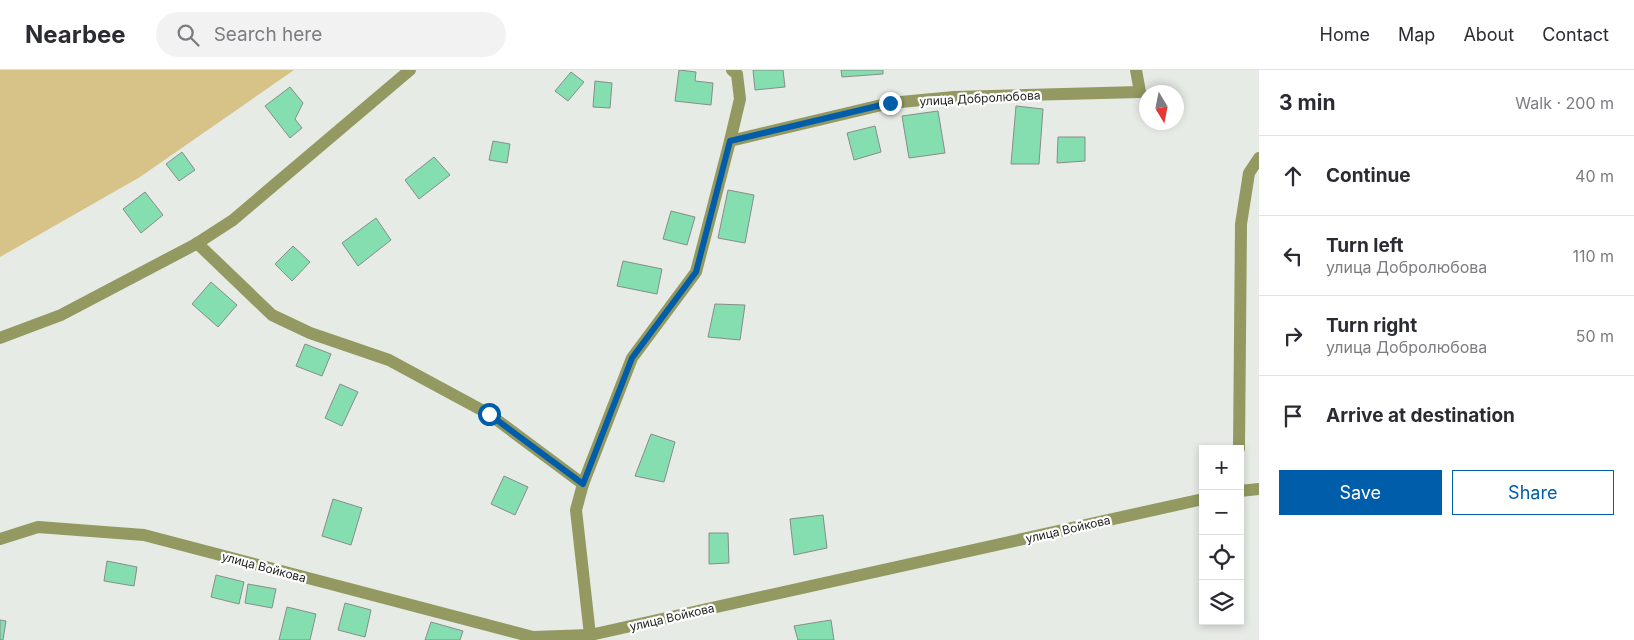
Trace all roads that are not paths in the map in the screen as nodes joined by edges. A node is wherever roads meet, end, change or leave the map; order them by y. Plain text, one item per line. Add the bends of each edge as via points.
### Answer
1 (410, 70) edge
2 (732, 70) edge
3 (1136, 70) edge
4 (730, 141) junction
5 (1259, 158) edge
6 (197, 244) junction
7 (0, 338) edge
8 (1239, 445) edge
9 (583, 484) junction
10 (1259, 489) edge
11 (1244, 491) edge
12 (1199, 500) edge
13 (0, 539) edge
14 (590, 638) edge

1 - 6 street via 233,220
2 - 4 street via 737,74 740,99
3 - 4 street, улица Добролюбова via 1140,92 954,97 890,103
4 - 9 street via 696,272 632,358
5 - 8 street via 1249,173 1241,224
6 - 7 street via 61,315
6 - 9 street via 272,315 310,333 389,360 489,414
9 - 14 street via 576,510
10 - 11 street
12 - 14 street, улица Войкова
13 - 14 street, улица Войкова via 38,527 144,535 533,637

